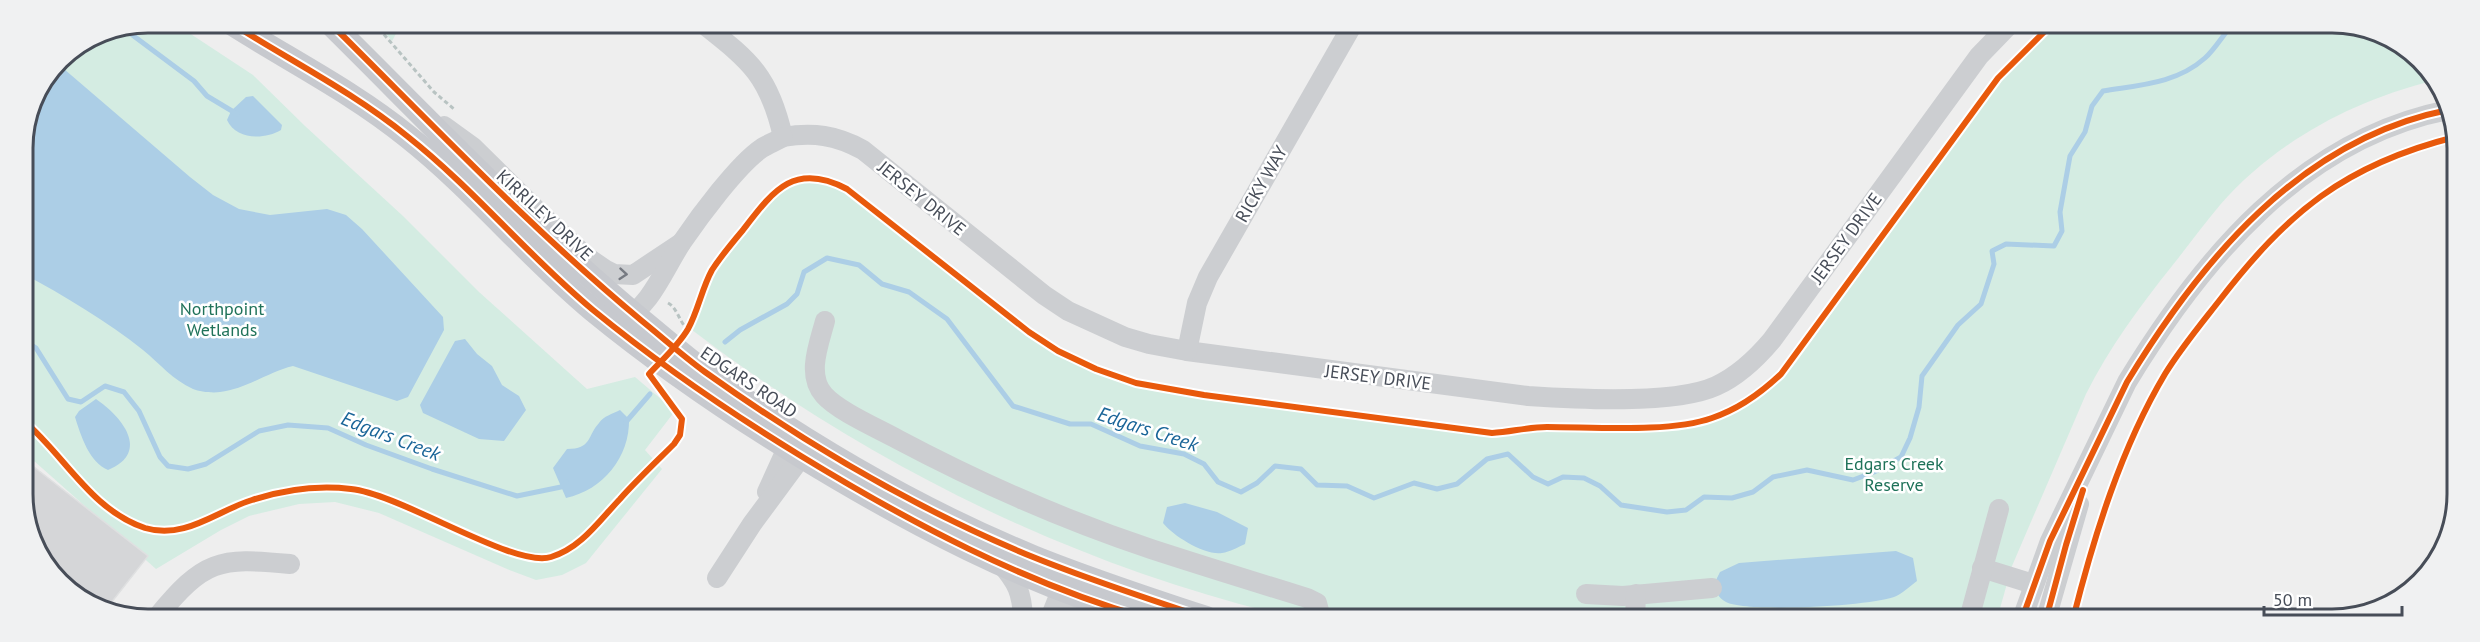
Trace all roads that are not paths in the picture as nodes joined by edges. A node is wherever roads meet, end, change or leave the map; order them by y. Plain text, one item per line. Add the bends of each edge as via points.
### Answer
1 (263, 33) edge
2 (340, 33) edge
3 (715, 33) edge
4 (1348, 33) edge
5 (2001, 33) edge
6 (416, 108) junction
7 (2441, 112) edge
8 (783, 137) junction
9 (681, 243) junction
10 (624, 319) junction
11 (825, 321) dead end
12 (1187, 351) junction
13 (2099, 442) junction
14 (800, 445) junction
15 (1999, 509) dead end
16 (998, 562) junction
17 (290, 564) dead end
18 (1982, 568) junction
19 (717, 578) dead end
20 (1074, 583) junction
21 (2033, 584) junction
22 (1712, 588) dead end
23 (1586, 594) dead end
24 (1636, 594) junction
25 (164, 609) edge
26 (1022, 609) edge
27 (1056, 609) edge
28 (1071, 609) edge
29 (1127, 609) edge
30 (1172, 609) edge
31 (1319, 609) edge
32 (1635, 609) edge
33 (1972, 609) edge
34 (2025, 609) edge
35 (2049, 609) edge

1 - 10 main road, EDGARS ROAD via 405,134 555,275
2 - 6 main road, EDGARS ROAD
3 - 8 street via 758,72 777,112
4 - 12 street, RICKY WAY via 1208,277 1197,303
5 - 12 street, JERSEY DRIVE via 1979,56 1772,340 1735,376 1715,387 1658,397 1537,397
6 -> 9 street, KIRRILEY DRIVE via 472,147 587,257 606,270 633,275
6 - 10 main road, EDGARS ROAD via 584,273
7 - 13 street via 2353,143 2319,163 2267,203 2203,273 2142,358
8 - 9 street, KIRRILEY DRIVE via 746,162
8 - 12 street, JERSEY DRIVE via 825,135 863,150 1068,311 1125,337
9 - 10 street, KIRRILEY DRIVE via 667,268
10 - 14 main road, EDGARS ROAD via 674,347
10 - 14 main road, EDGARS ROAD via 695,388
11 - 31 street via 814,378 824,395 853,415 995,487 1150,549 1307,598 1317,603
13 - 21 street
13 - 35 street
14 - 16 main road, EDGARS ROAD via 905,517
14 - 19 street
14 - 20 main road, EDGARS ROAD via 897,490
15 - 18 street
16 - 20 main road, EDGARS ROAD
16 - 26 street via 1014,579
17 - 25 street via 248,560 208,568 188,582
18 - 21 street
18 - 33 street
20 - 27 street
20 - 28 street
20 - 29 main road, EDGARS ROAD
20 - 30 main road, EDGARS ROAD
21 - 34 street
22 - 24 street
23 - 24 street
24 - 32 street

